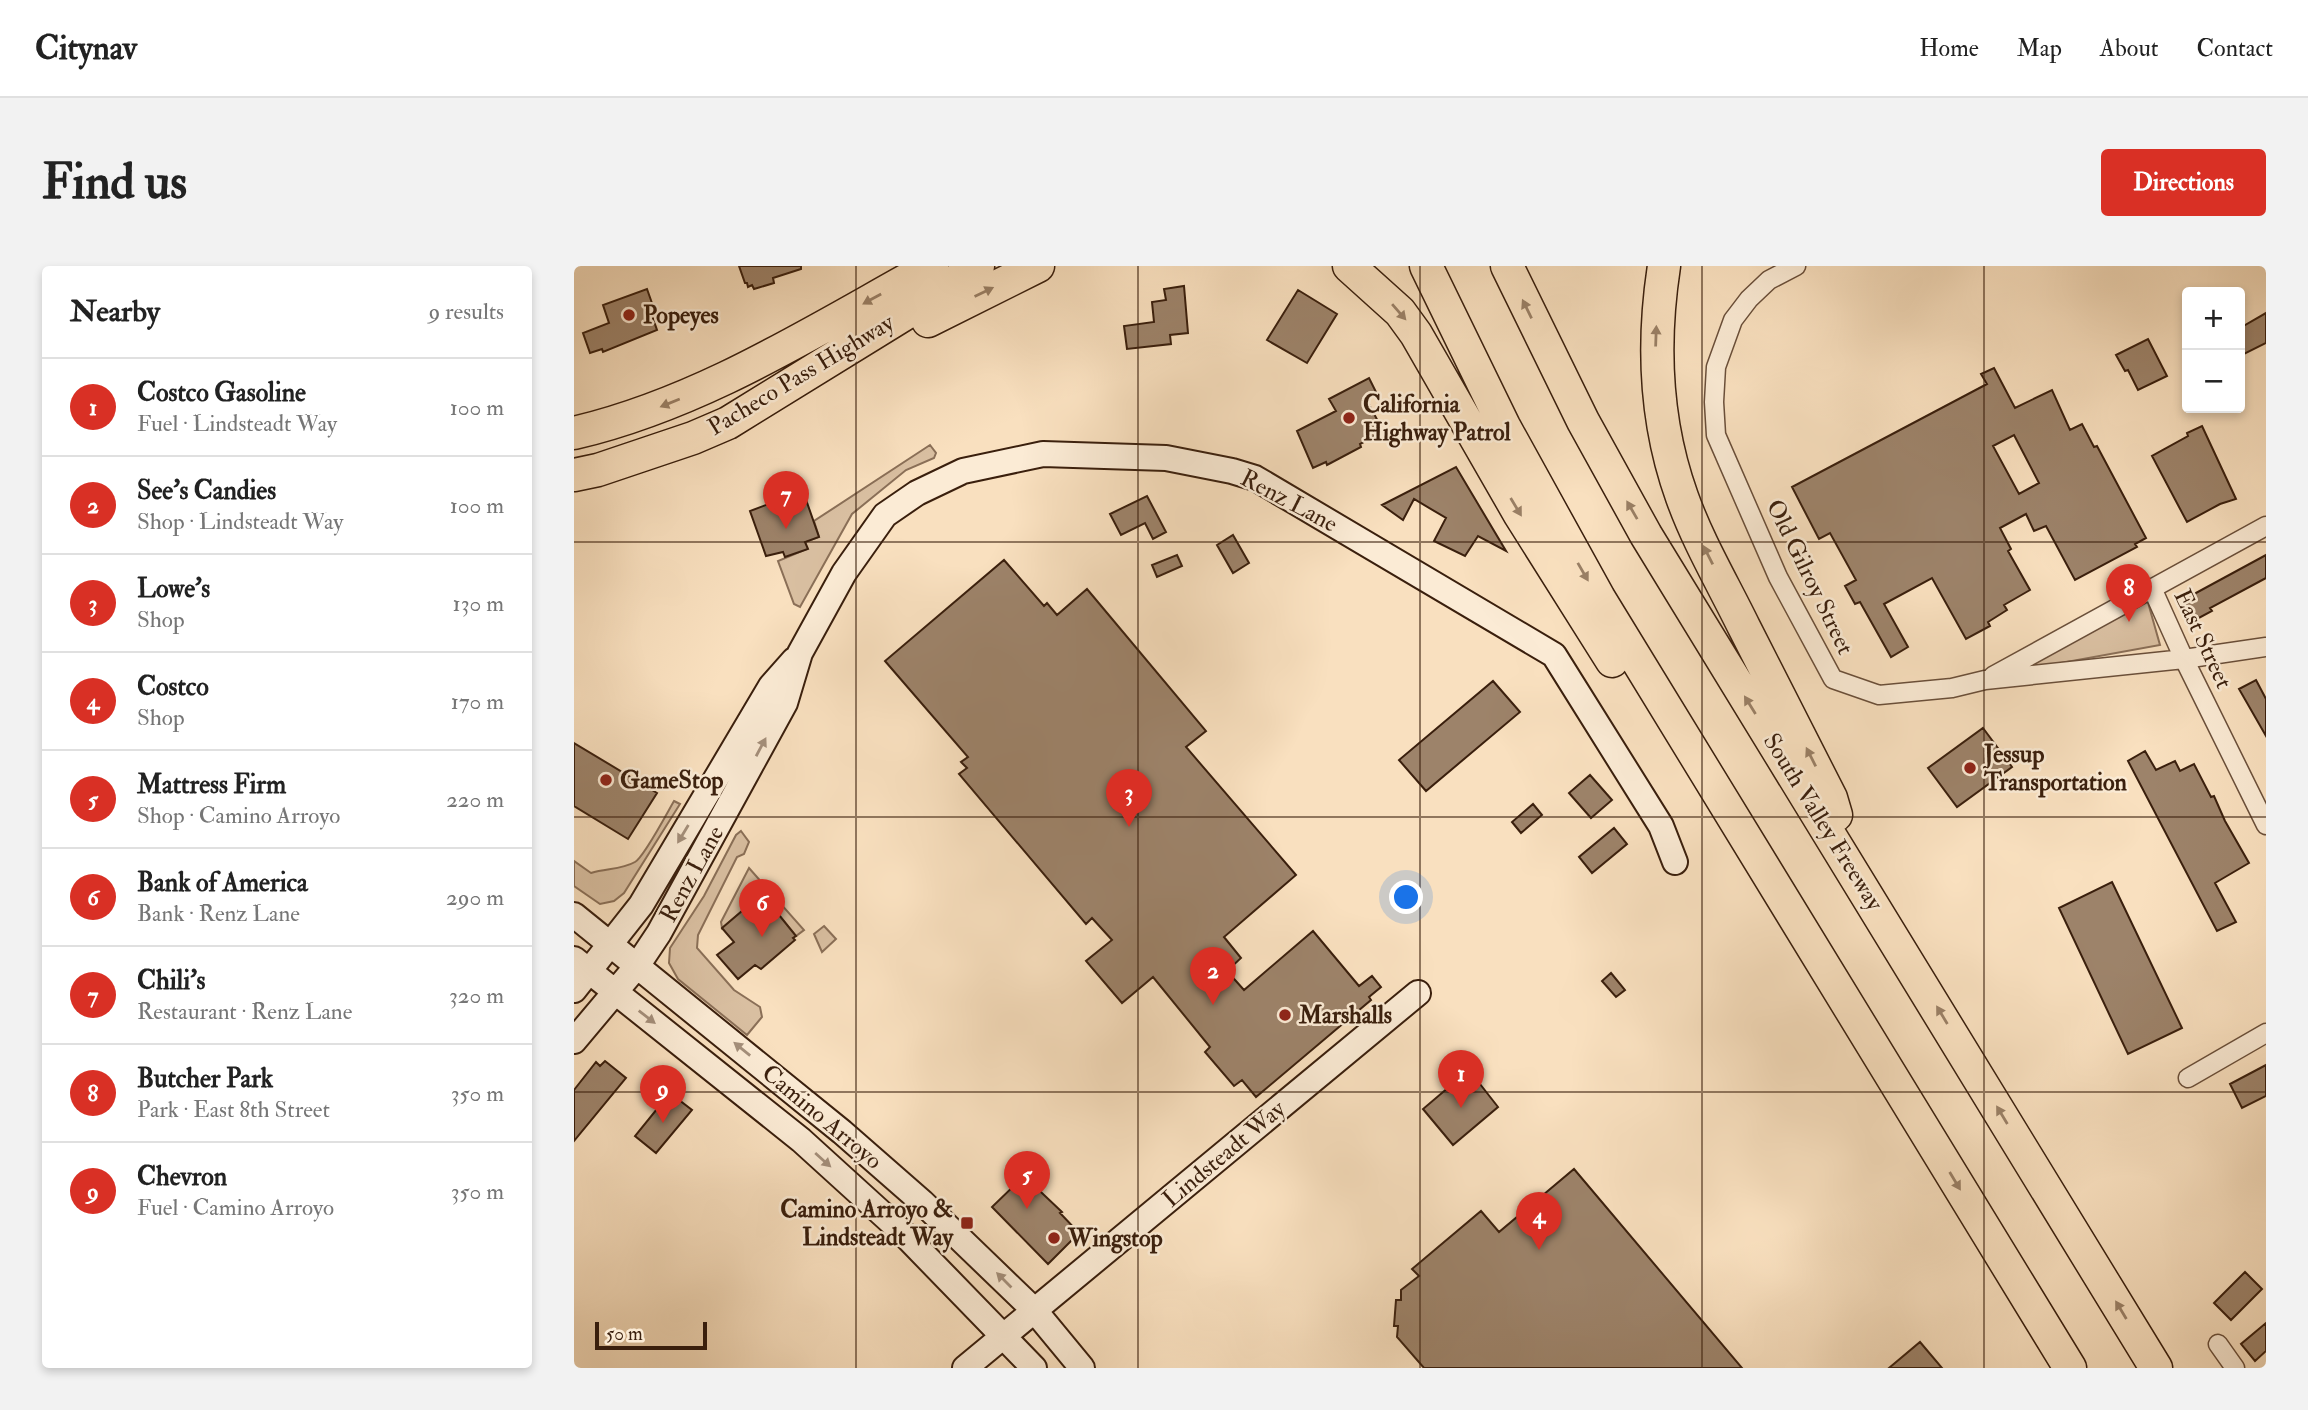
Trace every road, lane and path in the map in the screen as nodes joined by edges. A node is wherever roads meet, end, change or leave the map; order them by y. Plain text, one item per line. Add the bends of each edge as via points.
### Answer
1 (932, 266) edge
2 (978, 266) edge
3 (1038, 266) edge
4 (1349, 266) edge
5 (1415, 266) edge
6 (1426, 266) edge
7 (1507, 266) edge
8 (1664, 266) edge
9 (1796, 266) edge
10 (728, 423) junction
11 (1504, 426) junction
12 (574, 433) edge
13 (574, 475) edge
14 (2266, 526) edge
15 (2152, 588) junction
16 (2266, 647) edge
17 (800, 653) junction
18 (2184, 659) junction
19 (1985, 680) junction
20 (730, 754) junction
21 (2266, 825) edge
22 (712, 838) junction
23 (1675, 862) dead end
24 (1851, 867) junction
25 (574, 915) edge
26 (609, 944) junction
27 (637, 966) junction
28 (579, 974) edge
29 (615, 992) junction
30 (1418, 993) dead end
31 (2266, 1033) edge
32 (574, 1041) edge
33 (2188, 1077) dead end
34 (1907, 1101) junction
35 (1035, 1311) junction
36 (1004, 1336) junction
37 (2218, 1344) dead end
38 (965, 1368) edge
39 (1034, 1368) edge
40 (1082, 1368) edge
41 (2070, 1368) edge
42 (2156, 1368) edge
43 (2235, 1368) edge

1 -> 12 highway, Pacheco Pass Highway via 689,395
2 - 10 highway, Pacheco Pass Highway
10 -> 3 highway via 772,409 965,301
4 -> 34 highway via 1400,312 1416,334 1520,515 1646,714
5 - 11 highway
6 - 11 highway
24 -> 7 highway, South Valley Freeway via 1633,512
24 -> 8 highway via 1831,798 1703,547 1674,473 1656,364
9 - 19 street, Old Gilroy Street via 1769,280 1749,299 1733,320 1716,367 1716,435 1778,576 1833,679 1879,695
10 - 13 highway, Pacheco Pass Highway
11 -> 34 highway via 1599,598
14 - 15 street
15 - 18 street, East Street
15 - 19 street
16 - 18 street, Old Gilroy Street
17 - 20 street, Renz Lane via 771,686
22 -> 17 street, Renz Lane via 785,703
17 - 23 street, Renz Lane via 844,573 885,515 963,471 1043,454 1166,458 1232,471 1255,478 1554,655 1661,826
18 - 19 street, Old Gilroy Street
18 - 21 street, East Street
20 - 22 street via 735,769 714,817
20 -> 26 street, Renz Lane via 641,905
22 - 27 street, Renz Lane
42 -> 24 highway, South Valley Freeway
25 - 26 street, Camino Arroyo
26 - 27 street, Camino Arroyo
26 - 28 street, Renz Lane
27 - 29 street, Renz Lane
35 -> 27 street, Camino Arroyo via 852,1140
28 - 29 street, Camino Arroyo
29 - 32 street, Renz Lane
29 -> 36 street, Camino Arroyo via 801,1140 900,1230
30 - 35 street, Lindsteadt Way
31 - 33 street
34 -> 41 highway
35 - 36 street, Lindsteadt Way
35 - 40 street, Camino Arroyo
36 - 38 street, Lindsteadt Way
36 - 39 street, Camino Arroyo
37 - 43 street

